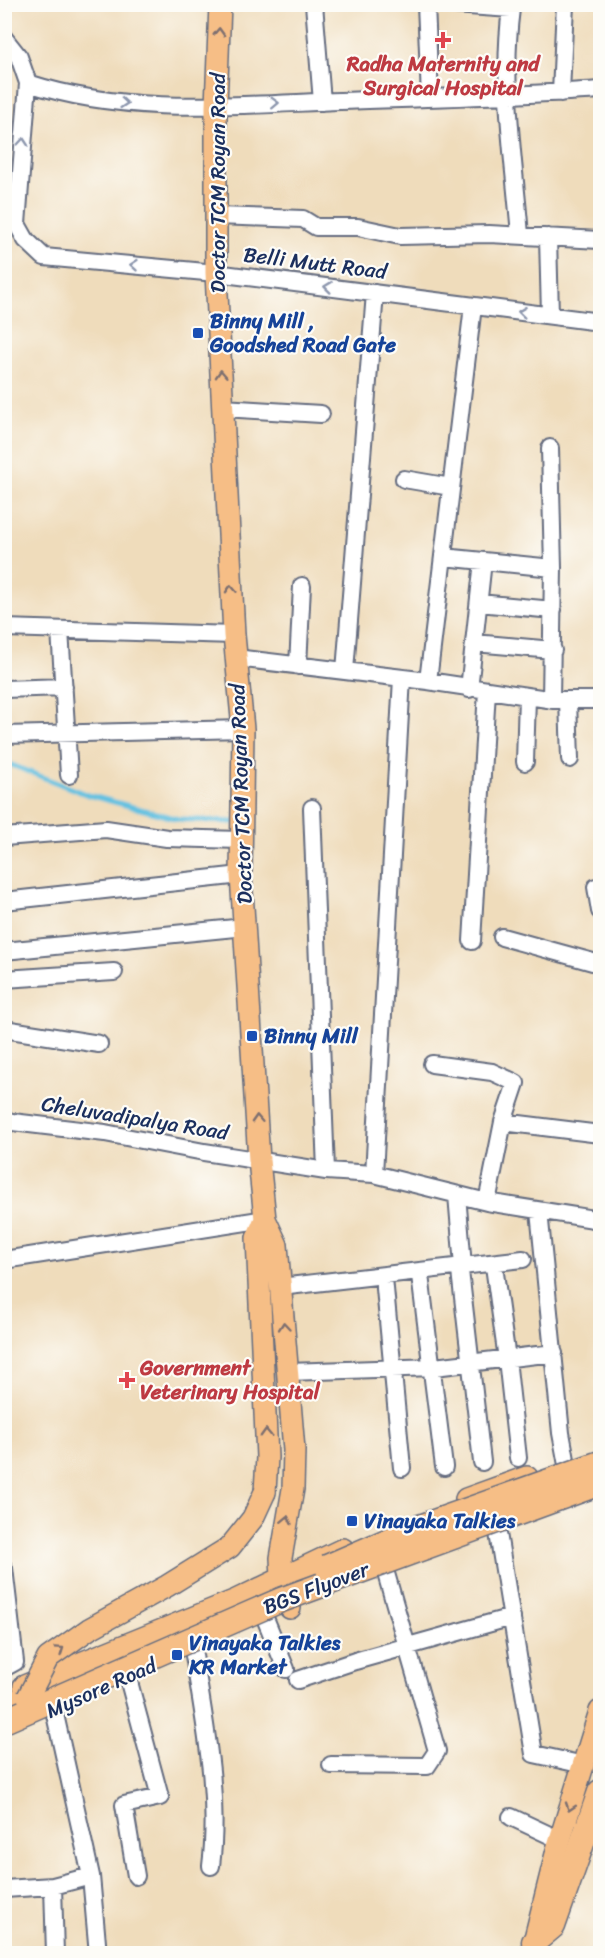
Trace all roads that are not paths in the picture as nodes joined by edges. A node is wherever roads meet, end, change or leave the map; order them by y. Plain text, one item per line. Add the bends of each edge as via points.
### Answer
1 (220, 4) edge
2 (314, 4) edge
3 (426, 4) edge
4 (440, 4) edge
5 (565, 4) edge
6 (511, 7) edge
7 (4, 38) edge
8 (28, 83) junction
9 (600, 90) edge
10 (561, 93) junction
11 (508, 95) junction
12 (430, 98) junction
13 (322, 102) junction
14 (216, 106) junction
15 (216, 216) junction
16 (520, 235) junction
17 (548, 237) junction
18 (600, 240) edge
19 (216, 273) junction
20 (375, 293) junction
21 (473, 306) junction
22 (550, 315) junction
23 (600, 322) edge
24 (223, 408) junction
25 (321, 414) dead end
26 (550, 448) dead end
27 (404, 479) dead end
28 (451, 487) junction
29 (443, 557) junction
30 (483, 561) junction
31 (553, 568) junction
32 (302, 586) dead end
33 (479, 603) junction
34 (553, 610) junction
35 (4, 628) edge
36 (60, 630) junction
37 (234, 635) junction
38 (474, 643) junction
39 (553, 650) junction
40 (236, 658) junction
41 (298, 666) junction
42 (345, 671) junction
43 (402, 678) junction
44 (428, 681) junction
45 (64, 687) junction
46 (4, 689) edge
47 (469, 689) junction
48 (487, 691) junction
49 (527, 697) junction
50 (560, 700) junction
51 (600, 700) edge
52 (243, 729) junction
53 (68, 733) junction
54 (4, 735) edge
55 (570, 759) dead end
56 (525, 762) dead end
57 (69, 775) dead end
58 (312, 808) dead end
59 (4, 837) edge
60 (241, 840) junction
61 (241, 874) junction
62 (600, 886) edge
63 (4, 900) edge
64 (600, 911) edge
65 (245, 927) junction
66 (502, 938) dead end
67 (472, 941) dead end
68 (4, 951) edge
69 (600, 964) edge
70 (114, 972) dead end
71 (4, 979) edge
72 (4, 1029) edge
73 (99, 1044) dead end
74 (432, 1064) dead end
75 (4, 1121) edge
76 (504, 1122) junction
77 (600, 1134) edge
78 (259, 1160) junction
79 (326, 1171) junction
80 (374, 1174) junction
81 (457, 1195) junction
82 (487, 1202) junction
83 (539, 1211) junction
84 (265, 1219) junction
85 (600, 1220) edge
86 (524, 1259) dead end
87 (4, 1260) edge
88 (494, 1266) dead end
89 (462, 1269) junction
90 (420, 1275) dead end
91 (384, 1278) dead end
92 (280, 1287) junction
93 (554, 1353) junction
94 (507, 1359) junction
95 (471, 1363) junction
96 (434, 1367) junction
97 (392, 1369) junction
98 (288, 1372) junction
99 (600, 1454) edge
100 (518, 1458) dead end
101 (482, 1462) dead end
102 (600, 1463) edge
103 (567, 1465) junction
104 (444, 1467) dead end
105 (402, 1468) dead end
106 (600, 1483) edge
107 (600, 1491) edge
108 (497, 1527) junction
109 (4, 1568) edge
110 (385, 1570) junction
111 (282, 1578) junction
112 (6, 1602) edge
113 (290, 1608) junction
114 (512, 1617) junction
115 (265, 1618) junction
116 (193, 1648) junction
117 (407, 1648) junction
118 (4, 1668) edge
119 (128, 1678) junction
120 (16, 1696) edge
121 (4, 1707) edge
122 (54, 1710) junction
123 (600, 1711) edge
124 (4, 1721) edge
125 (4, 1729) edge
126 (331, 1766) dead end
127 (584, 1766) junction
128 (600, 1792) edge
129 (511, 1817) dead end
130 (560, 1840) junction
131 (211, 1866) dead end
132 (91, 1876) junction
133 (136, 1876) dead end
134 (53, 1886) junction
135 (4, 1889) edge
136 (532, 1948) edge
137 (55, 1953) edge
138 (98, 1953) edge

14 -> 1 main road, Doctor TCM Royan Road
2 - 13 street
3 - 12 street
4 - 6 street
5 - 10 street
6 - 11 street via 506,44
7 - 8 street, Belli Mutt Road via 19,57
8 -> 14 street via 90,100
19 -> 8 street, Belli Mutt Road via 44,257 26,240 17,224
9 - 10 street
10 - 11 street
11 - 12 street
11 - 16 street
12 - 13 street
14 -> 13 street
14 - 15 main road, Doctor TCM Royan Road
15 - 16 street via 303,219 316,227 358,227 400,236
15 - 19 main road, Doctor TCM Royan Road
16 - 17 street
17 - 18 street
17 - 22 street
20 -> 19 street, Belli Mutt Road
24 -> 19 main road, Doctor TCM Royan Road
20 - 21 street, Belli Mutt Road
20 - 42 street
22 -> 21 street, Belli Mutt Road
21 - 28 street
22 - 23 street, Belli Mutt Road
24 - 25 street
37 -> 24 main road, Doctor TCM Royan Road
26 - 31 street
27 - 28 street
28 - 29 street
29 - 30 street
29 - 44 street
30 - 31 street
30 - 33 street
31 - 34 street
32 - 41 street
33 - 34 street
33 - 38 street
34 - 39 street
35 - 36 street
36 - 37 street
36 - 45 street
37 - 40 main road, Doctor TCM Royan Road
38 - 39 street
38 - 47 street
39 - 50 street
40 - 41 street
40 - 52 main road, Doctor TCM Royan Road
41 - 42 street
42 - 43 street
43 - 44 street
43 - 80 street
44 - 47 street
45 - 46 street
45 - 53 street
47 - 48 street
48 - 49 street
48 - 67 street
49 - 50 street
49 - 56 street
50 - 51 street
50 - 55 street
52 - 53 street
52 - 60 main road, Doctor TCM Royan Road
53 - 54 street
53 - 57 street
58 - 79 street
59 - 60 street via 106,829 167,838
60 - 61 main road, Doctor TCM Royan Road
61 - 63 street
61 - 65 main road, Doctor TCM Royan Road
62 - 64 street via 596,887
65 - 68 street
78 -> 65 main road, Doctor TCM Royan Road
66 - 69 street
70 - 71 street
72 - 73 street
74 - 76 street via 492,1072 516,1083
75 - 78 street, Cheluvadipalya Road via 105,1132
76 - 77 street
76 - 82 street
78 - 79 street, Cheluvadipalya Road
78 - 84 main road, Doctor TCM Royan Road
79 - 80 street, Cheluvadipalya Road
80 - 81 street, Cheluvadipalya Road
81 - 82 street, Cheluvadipalya Road
81 - 89 street
82 - 83 street, Cheluvadipalya Road
83 - 85 street, Cheluvadipalya Road
83 - 93 street
84 - 87 street
84 - 92 main road, Doctor TCM Royan Road via 276,1239
120 -> 84 main road, bridge via 48,1658 89,1629 230,1546 253,1518 265,1492 267,1457 258,1250
86 - 89 street
88 - 94 street
89 - 92 street
89 - 95 street
90 - 96 street
91 - 97 street
98 -> 92 main road, Doctor TCM Royan Road
93 - 94 street
93 - 103 street
94 - 95 street
94 - 100 street
95 - 96 street
95 - 101 street
96 - 97 street
96 - 104 street
97 - 98 street
97 - 105 street
111 -> 98 main road, Doctor TCM Royan Road via 281,1552 293,1474
99 - 103 main road, Mysore Road
102 - 120 highway, BGS Flyover, bridge via 407,1533
103 - 111 main road, Mysore Road via 497,1487 369,1537
106 - 124 highway, BGS Flyover, bridge via 281,1600
107 - 108 main road, Mysore Road
108 - 110 main road, Mysore Road
108 - 114 street
109 - 112 street
110 - 113 main road, Mysore Road
110 - 117 street
111 - 113 main road, Doctor TCM Royan Road
111 - 120 main road, Mysore Road via 63,1671
112 - 118 street via 15,1662
113 - 115 main road, Mysore Road
114 - 117 street
114 - 127 street via 534,1754
115 - 116 main road, Mysore Road
115 - 117 street via 292,1674
116 - 119 main road, Mysore Road
116 - 131 street via 212,1766
117 - 126 street via 437,1751 427,1766
119 - 122 main road, Mysore Road
119 - 133 street via 160,1797 124,1805
120 - 121 highway, BGS Flyover
122 - 125 main road, Mysore Road
122 - 132 street
123 - 127 main road
127 -> 130 main road
128 - 136 highway via 552,1926
129 - 130 street
130 - 136 main road
132 - 134 street
132 - 138 street
134 - 135 street
134 - 137 street

